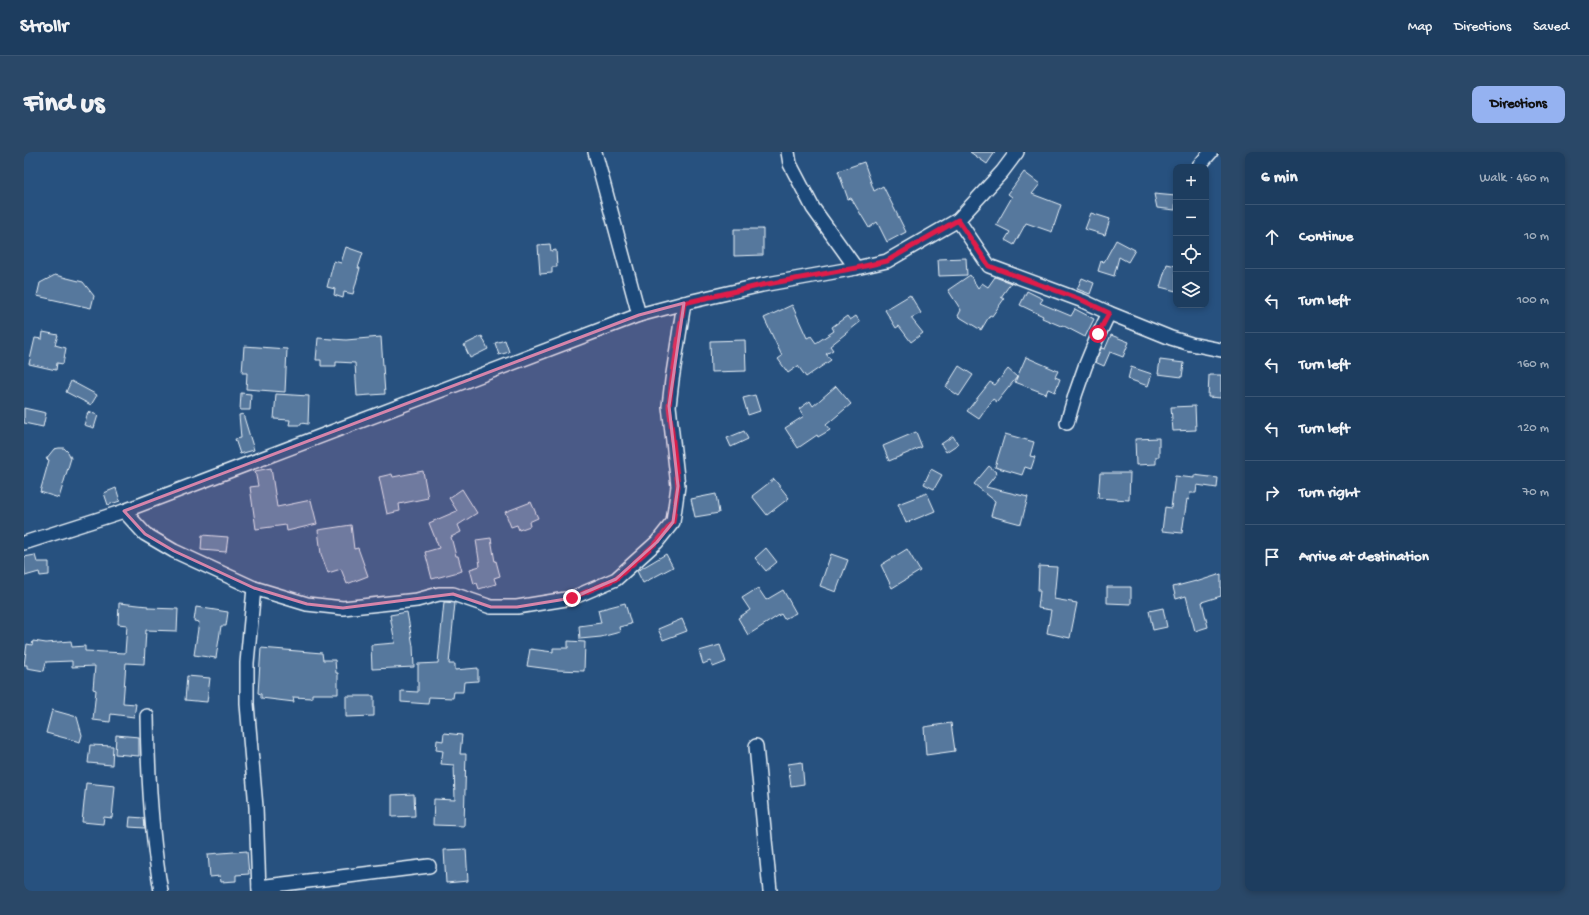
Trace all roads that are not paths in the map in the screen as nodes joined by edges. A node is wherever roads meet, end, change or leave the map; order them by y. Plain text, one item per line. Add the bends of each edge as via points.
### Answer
1 (595, 152) edge
2 (788, 152) edge
3 (1017, 152) edge
4 (1211, 152) edge
5 (1201, 164) edge
6 (958, 220) junction
7 (856, 268) junction
8 (684, 303) junction
9 (1109, 313) junction
10 (639, 315) junction
11 (1221, 350) edge
12 (1067, 423) dead end
13 (124, 511) junction
14 (24, 543) edge
15 (254, 588) junction
16 (147, 716) dead end
17 (756, 746) dead end
18 (429, 866) dead end
19 (259, 889) edge
20 (160, 891) edge
21 (770, 891) edge

1 - 10 street
2 - 7 street via 790,164 813,208
3 - 6 street
4 - 5 street
6 - 7 street via 887,261
6 - 9 street via 989,266 1082,300
7 - 8 street via 762,285
8 - 10 street
8 - 15 street via 669,406 678,486 673,522 657,542 616,579 572,598 517,607 491,607 453,594 439,594 417,600 343,608 307,604
9 - 11 street via 1171,338
9 - 12 street via 1081,376
10 - 13 street
13 - 14 street
13 - 15 street via 145,534 174,551
15 - 19 street via 247,663 247,704 256,808
16 - 20 street
17 - 21 street
18 - 19 street

